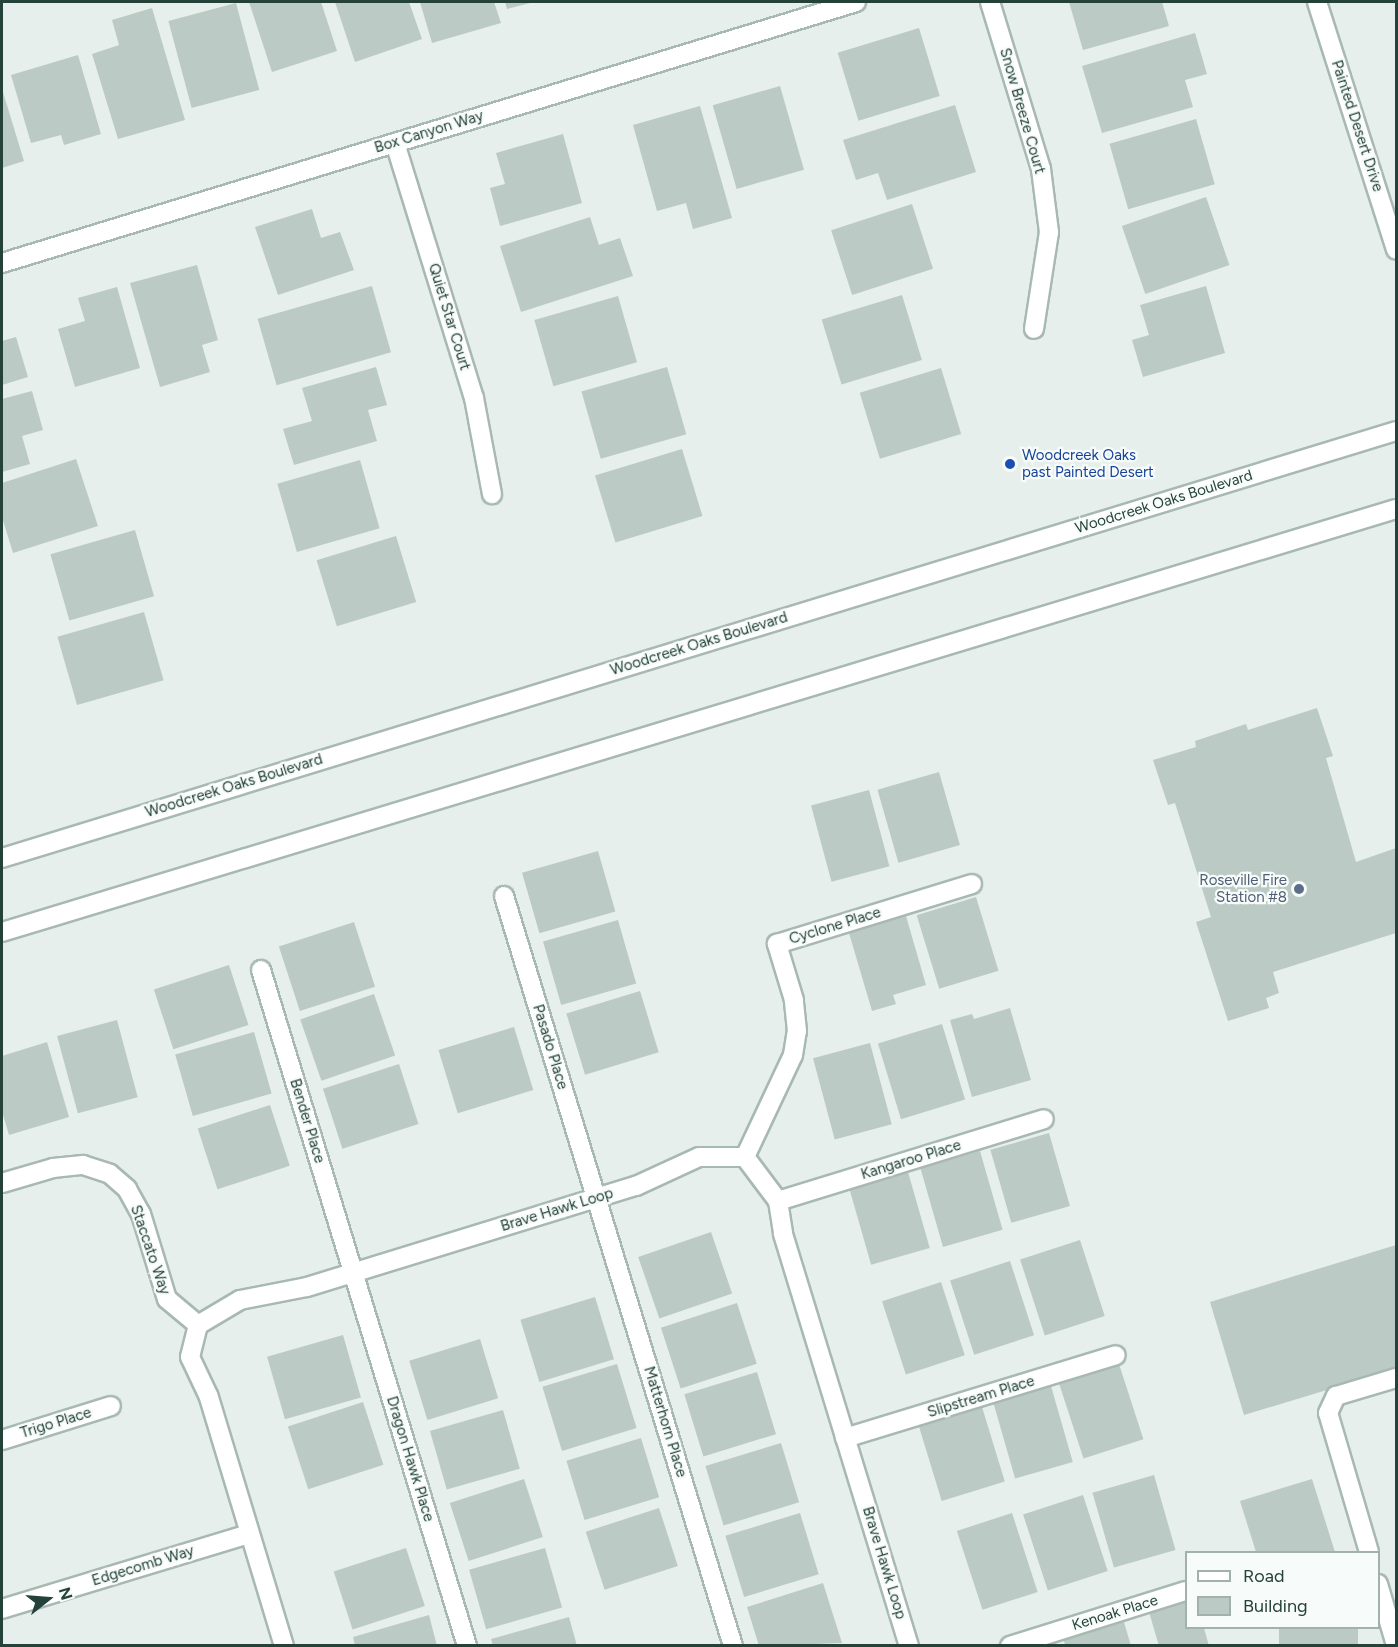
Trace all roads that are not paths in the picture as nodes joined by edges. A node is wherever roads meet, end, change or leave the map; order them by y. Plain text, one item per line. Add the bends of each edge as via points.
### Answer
1 (856, 2) edge
2 (990, 2) edge
3 (1317, 2) edge
4 (395, 142) junction
5 (1396, 250) edge
6 (2, 263) edge
7 (1034, 329) dead end
8 (1396, 431) edge
9 (492, 494) dead end
10 (1396, 509) edge
11 (2, 858) edge
12 (972, 884) dead end
13 (504, 896) dead end
14 (2, 932) edge
15 (261, 970) dead end
16 (1044, 1119) dead end
17 (745, 1157) junction
18 (2, 1183) edge
19 (597, 1198) junction
20 (778, 1201) junction
21 (353, 1273) junction
22 (198, 1325) junction
23 (1116, 1355) dead end
24 (1396, 1378) edge
25 (111, 1406) dead end
26 (845, 1438) junction
27 (2, 1440) edge
28 (249, 1533) junction
29 (1369, 1551) edge
30 (1185, 1591) edge
31 (1380, 1591) edge
32 (2, 1609) edge
33 (1396, 1645) edge
34 (284, 1646) edge
35 (467, 1646) edge
36 (733, 1646) edge
37 (909, 1646) edge
38 (1010, 1646) edge

1 - 4 street, Box Canyon Way
2 - 7 street, Snow Breeze Court via 1041,169 1049,232
3 - 5 street, Painted Desert Drive
4 - 6 street, Box Canyon Way
4 - 9 street, Quiet Star Court via 474,398
8 - 11 street, Woodcreek Oaks Boulevard
10 - 14 street
12 - 17 street, Cyclone Place via 777,944 794,999 797,1031 793,1055
13 - 19 street, Pasado Place
15 - 21 street, Bender Place
16 - 20 street, Kangaroo Place
17 - 19 street, Brave Hawk Loop via 699,1157 636,1186
17 - 20 street, Brave Hawk Loop
18 - 22 street, Staccato Way via 53,1168 83,1165 110,1174 127,1189 141,1214 166,1299
19 - 21 street, Brave Hawk Loop
19 - 36 street, Matterhorn Place
20 - 26 street, Brave Hawk Loop via 783,1234
21 - 22 street, Brave Hawk Loop via 240,1300
21 - 35 street, Dragon Hawk Place
22 - 28 street via 190,1357 208,1395
23 - 26 street, Slipstream Place
24 - 29 street via 1336,1396 1328,1413
25 - 27 street, Trigo Place
26 - 37 street, Brave Hawk Loop
28 - 32 street, Edgecomb Way
28 - 34 street
30 - 38 street, Kenoak Place
31 - 33 street

